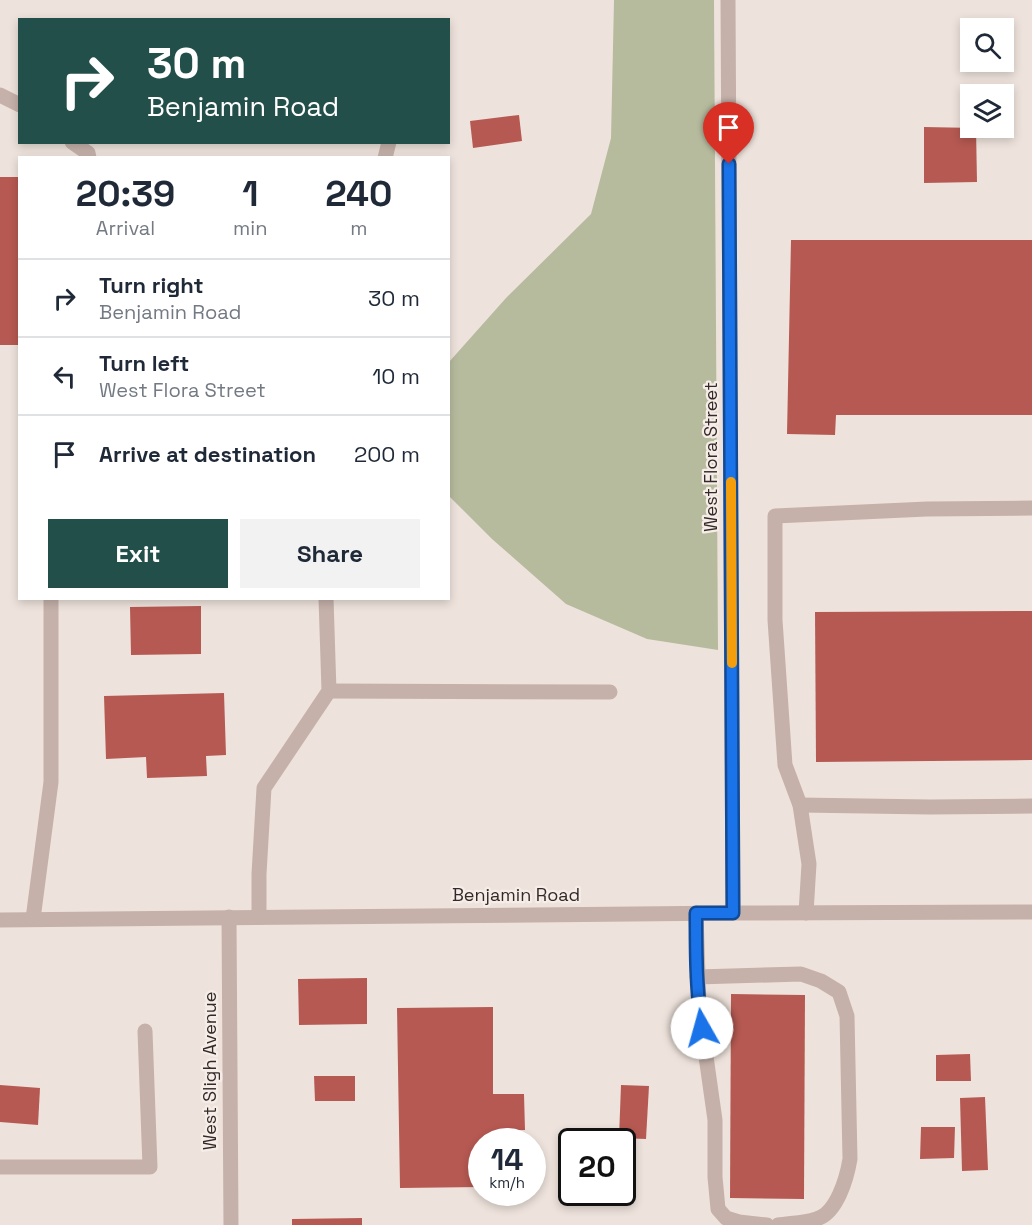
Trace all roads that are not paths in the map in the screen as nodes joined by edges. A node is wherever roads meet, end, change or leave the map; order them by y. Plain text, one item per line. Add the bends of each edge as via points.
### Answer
1 (728, 0) edge
2 (0, 95) edge
3 (18, 104) edge
4 (75, 144) edge
5 (89, 156) edge
6 (1032, 508) edge
7 (51, 600) edge
8 (326, 600) edge
9 (329, 691) junction
10 (610, 692) dead end
11 (801, 805) junction
12 (1032, 806) edge
13 (1032, 912) edge
14 (696, 913) junction
15 (733, 913) junction
16 (806, 913) junction
17 (229, 917) junction
18 (259, 917) junction
19 (33, 919) junction
20 (0, 920) edge
21 (697, 977) junction
22 (145, 1030) dead end
23 (0, 1167) edge
24 (231, 1225) edge
25 (767, 1225) edge
26 (778, 1225) edge

1 - 15 street, West Flora Street
2 - 3 street
4 - 5 street
6 - 11 street via 927,508 775,516 775,620 785,765
7 - 19 street via 51,782
8 - 9 street
9 - 10 street
9 - 18 street via 264,788
11 - 12 street
11 - 16 street via 809,864
13 - 16 street, Benjamin Road
14 - 15 street, Benjamin Road
14 - 18 street, Benjamin Road
14 - 21 street
15 - 16 street, Benjamin Road
17 - 18 street, Benjamin Road
17 - 19 street, Benjamin Road
17 - 24 street, West Sligh Avenue
19 - 20 street, Benjamin Road
21 - 25 street via 715,1120 718,1209 726,1218
21 - 26 street via 801,974 839,992 847,1016 850,1159 846,1181 833,1206 819,1219
22 - 23 street via 150,1167

